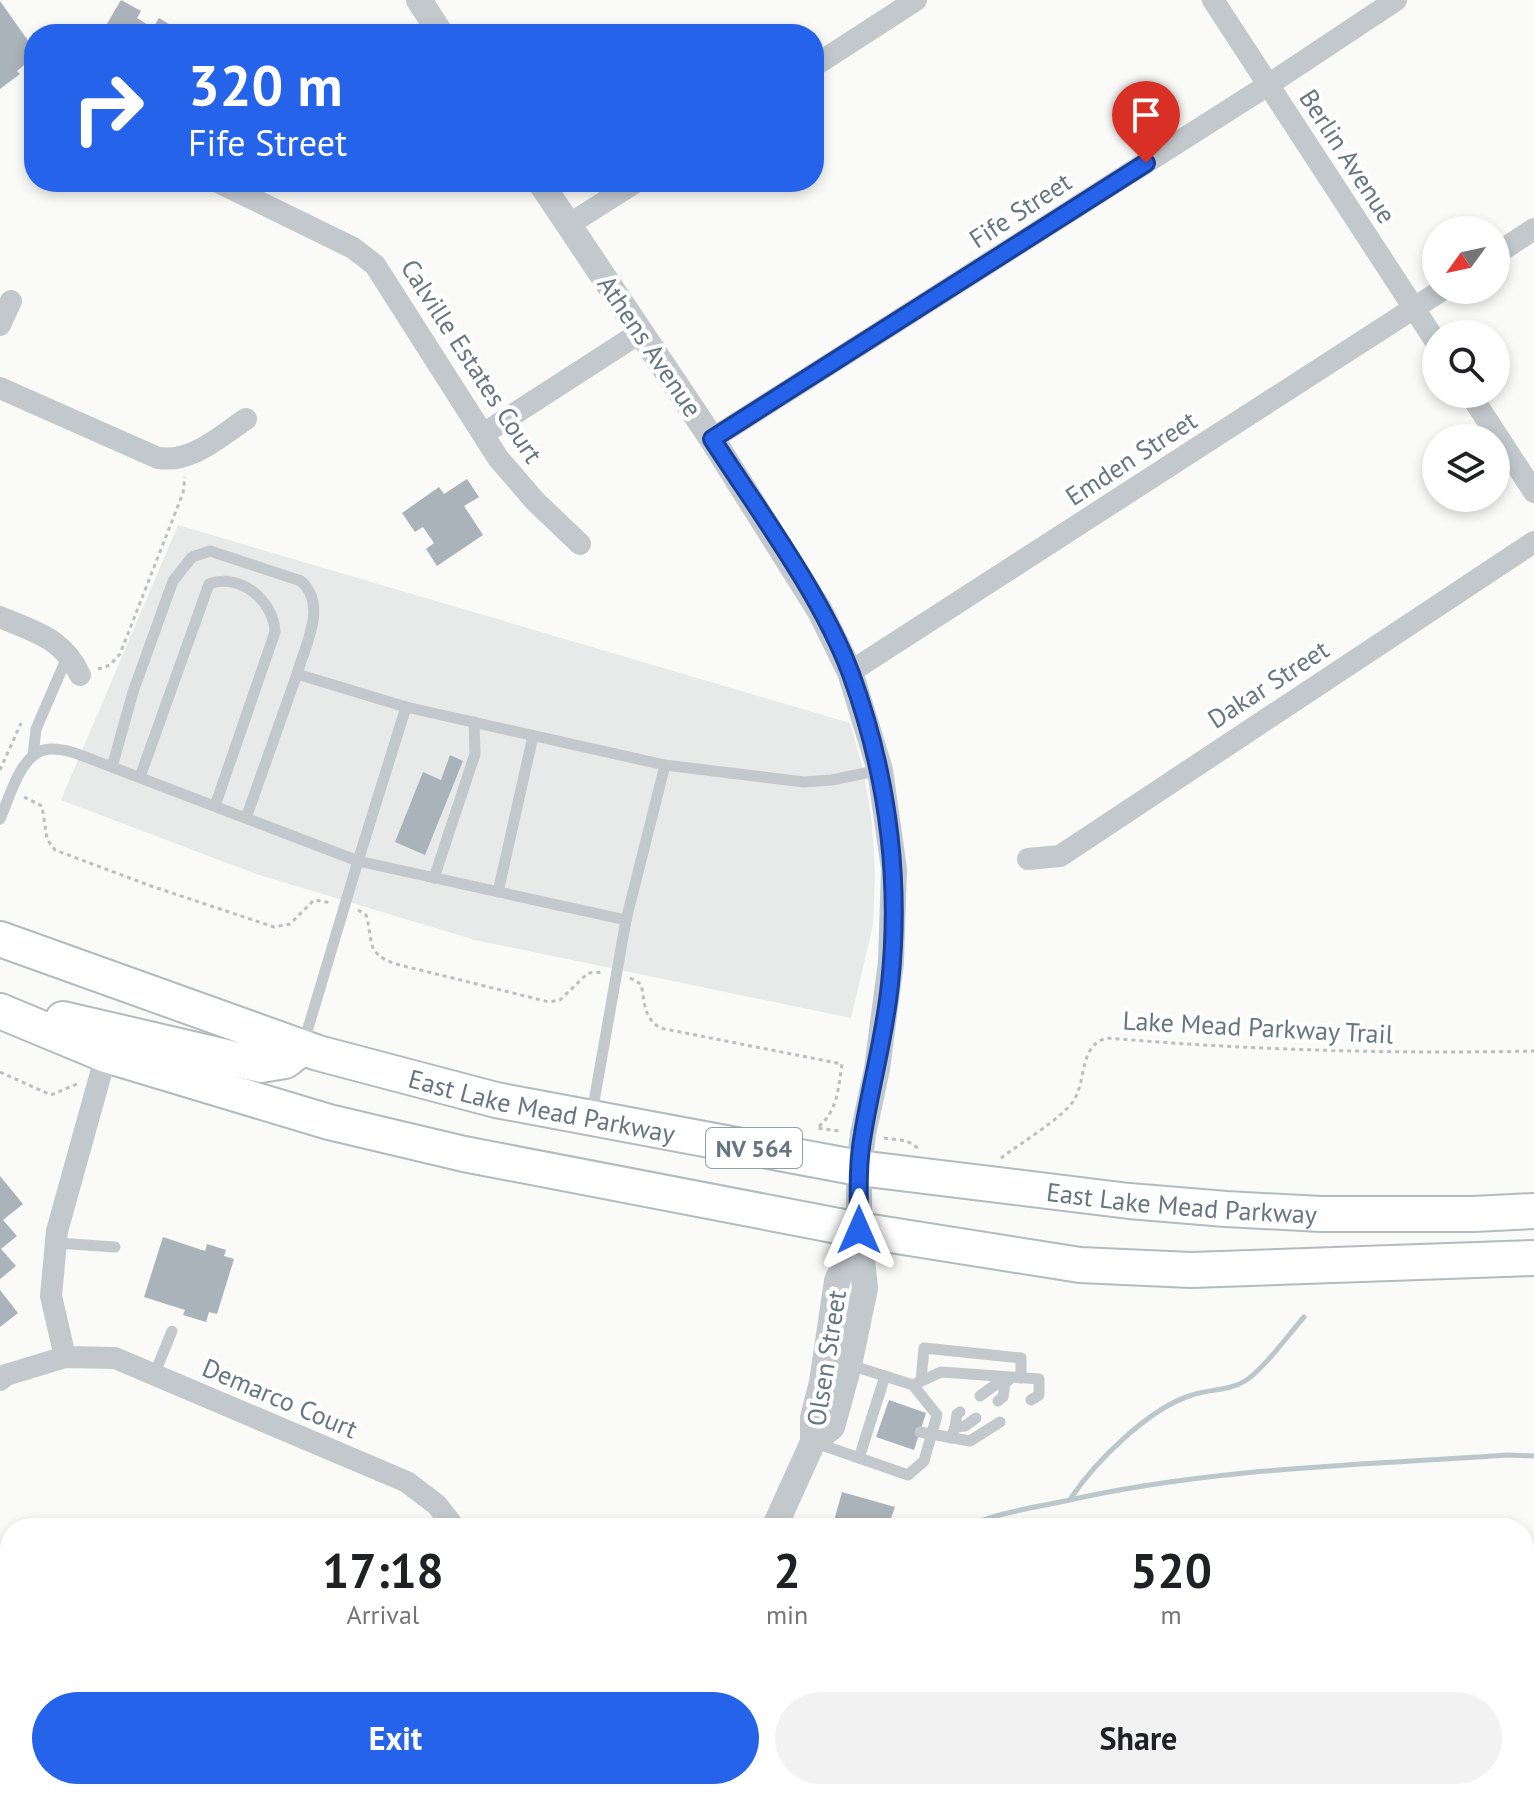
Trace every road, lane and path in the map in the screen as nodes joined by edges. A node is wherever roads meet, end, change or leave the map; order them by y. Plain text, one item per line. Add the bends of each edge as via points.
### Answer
1 (916, 0) edge
2 (1213, 0) edge
3 (1396, 0) edge
4 (425, 2) edge
5 (436, 24) edge
6 (824, 60) edge
7 (1268, 85) junction
8 (239, 192) edge
9 (547, 192) edge
10 (620, 192) edge
11 (568, 225) junction
12 (1534, 229) edge
13 (1510, 245) edge
14 (11, 301) dead end
15 (1422, 304) edge
16 (1414, 309) junction
17 (1422, 321) edge
18 (0, 325) edge
19 (641, 332) junction
20 (0, 388) edge
21 (1479, 408) edge
22 (246, 419) dead end
23 (483, 434) junction
24 (712, 439) junction
25 (188, 457) junction
26 (1534, 492) edge
27 (1534, 542) edge
28 (580, 544) dead end
29 (0, 617) edge
30 (68, 654) junction
31 (850, 672) junction
32 (297, 674) junction
33 (80, 675) joint
34 (406, 707) junction
35 (474, 722) junction
36 (533, 736) junction
37 (33, 756) junction
38 (665, 765) junction
39 (112, 767) junction
40 (880, 770) junction
41 (140, 777) junction
42 (12, 792) junction
43 (215, 806) junction
44 (246, 818) junction
45 (0, 819) edge
46 (1028, 859) dead end
47 (358, 861) junction
48 (434, 878) junction
49 (498, 892) junction
50 (344, 906) junction
51 (626, 920) junction
52 (0, 939) edge
53 (617, 975) junction
54 (0, 1004) edge
55 (0, 1011) edge
56 (302, 1048) junction
57 (1534, 1051) edge
58 (106, 1055) junction
59 (0, 1072) edge
60 (96, 1089) junction
61 (591, 1118) junction
62 (927, 1151) dead end
63 (1001, 1158) dead end
64 (860, 1183) junction
65 (1534, 1211) edge
66 (56, 1243) junction
67 (115, 1247) dead end
68 (1534, 1258) edge
69 (172, 1331) dead end
70 (65, 1357) junction
71 (849, 1365) junction
72 (154, 1375) junction
73 (885, 1376) junction
74 (1013, 1379) junction
75 (0, 1380) edge
76 (917, 1383) junction
77 (980, 1396) dead end
78 (1031, 1400) dead end
79 (998, 1401) dead end
80 (960, 1412) dead end
81 (976, 1418) dead end
82 (1000, 1422) dead end
83 (953, 1432) junction
84 (926, 1434) junction
85 (813, 1442) junction
86 (859, 1458) junction
87 (447, 1518) edge
88 (779, 1518) edge

1 - 6 street
2 - 7 street, Berlin Avenue
3 - 7 street, Fife Street
4 - 5 street
7 - 16 street, Berlin Avenue
7 - 24 street, Fife Street
8 - 23 street, Calville Estates Court via 369,259
9 - 11 street, Athens Avenue
10 - 11 street
11 - 19 street, Athens Avenue
12 - 13 street
14 - 18 street
15 - 16 street, Emden Street
16 - 17 street, Berlin Avenue
16 - 31 street, Emden Street
19 - 23 street
19 - 24 street, Athens Avenue
20 - 25 street via 158,458
21 - 26 street
22 - 25 street
23 - 28 street, Calville Estates Court via 515,481
24 - 31 street, Athens Avenue via 820,611
25 - 33 path via 183,493 120,654 110,665
27 - 46 street, Dakar Street via 1060,856
29 - 30 street via 47,637
30 - 33 street
30 - 37 lane via 36,729
31 - 40 street, Athens Avenue
32 - 34 lane
32 - 39 lane via 316,607 309,588 210,551 192,557 173,581
32 - 44 lane
34 - 35 lane
34 - 47 lane
35 - 36 lane
35 - 48 lane via 475,754
36 - 38 lane
36 - 49 lane
37 - 39 lane via 50,749
37 - 42 lane
38 - 40 lane via 804,782
38 - 51 lane
39 - 41 lane
40 - 64 street, Athens Avenue via 894,869 891,973
41 - 43 lane
41 - 43 lane via 209,584 218,580 242,585 269,608 275,632
42 - 45 lane
42 - 50 path via 42,806 47,839 55,850 151,886 274,927 290,924 314,900
43 - 44 lane
44 - 47 lane
47 - 48 lane
47 - 50 lane
48 - 49 lane
49 - 51 lane
50 - 53 path via 366,915 376,954 411,968 549,1002 560,1000 588,973
50 - 56 lane
51 - 53 lane
52 - 56 main road, East Lake Mead Parkway / NV 564
53 - 61 lane
53 - 64 path via 641,984 645,1011 660,1028 842,1064 834,1108 817,1128
54 - 56 main road via 261,1065 285,1061
55 - 58 main road, East Lake Mead Parkway / NV 564
56 - 61 main road, East Lake Mead Parkway / NV 564 via 496,1100
57 - 63 path, Lake Mead Parkway Trail via 1418,1053 1100,1039 1090,1048 1071,1104
58 - 60 street
58 - 64 main road, East Lake Mead Parkway / NV 564 via 329,1122 464,1154
59 - 60 path via 51,1095 78,1084
60 - 66 street
61 - 64 main road, East Lake Mead Parkway / NV 564
62 - 64 path via 907,1141
64 - 65 main road, East Lake Mead Parkway / NV 564 via 1321,1214
64 - 68 main road, East Lake Mead Parkway / NV 564 via 1080,1265 1283,1267
64 - 71 street, Olsen Street via 865,1288
64 - 85 street, Olsen Street via 837,1281
66 - 67 lane
66 - 70 street via 51,1296
69 - 72 lane
70 - 72 street, Demarco Court via 115,1358
70 - 75 street, Demarco Court
71 - 73 lane
71 - 85 street, Olsen Street via 832,1427
72 - 87 street, Demarco Court via 407,1482
73 - 76 lane
73 - 86 lane via 877,1419
74 - 76 lane via 941,1372
74 - 76 lane via 1021,1358 924,1348
74 - 77 lane
74 - 78 lane via 1039,1379 1039,1395
74 - 79 lane
76 - 84 lane via 937,1415
80 - 83 lane
81 - 83 lane
82 - 83 lane via 970,1441
83 - 84 lane
84 - 86 lane via 924,1461 908,1475
85 - 86 lane
85 - 88 street, Olsen Street

